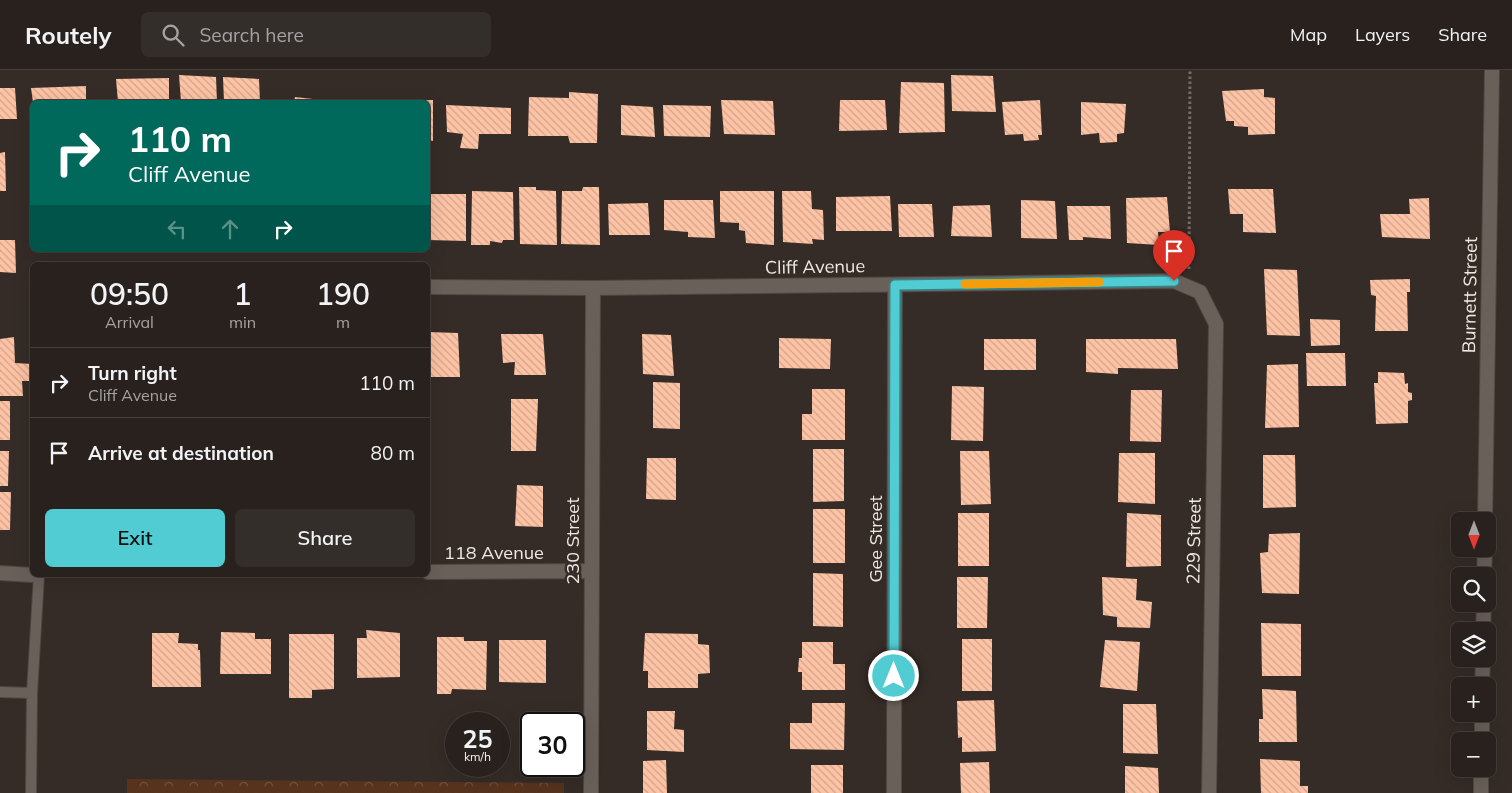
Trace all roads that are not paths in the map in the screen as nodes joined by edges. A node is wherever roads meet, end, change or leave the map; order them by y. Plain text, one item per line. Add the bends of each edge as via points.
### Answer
1 (1492, 70) edge
2 (895, 285) junction
3 (430, 287) edge
4 (593, 288) junction
5 (1200, 292) joint
6 (1485, 512) edge
7 (591, 571) junction
8 (430, 572) edge
9 (0, 573) edge
10 (30, 574) edge
11 (39, 577) edge
12 (0, 692) edge
13 (32, 693) junction
14 (1481, 777) edge
15 (31, 793) edge
16 (591, 793) edge
17 (894, 793) edge
18 (1209, 793) edge
19 (1481, 793) edge

1 - 6 street, Burnett Street
2 - 4 street, Cliff Avenue
2 - 5 street, Cliff Avenue via 1174,281
2 - 17 street, Gee Street
3 - 4 street, Cliff Avenue
4 - 7 street, 230 Street
5 - 18 street, 229 Street via 1216,324
7 - 8 street, 118 Avenue
7 - 16 street, 230 Street
9 - 10 street
11 - 13 lane
12 - 13 lane
13 - 15 lane
14 - 19 street

